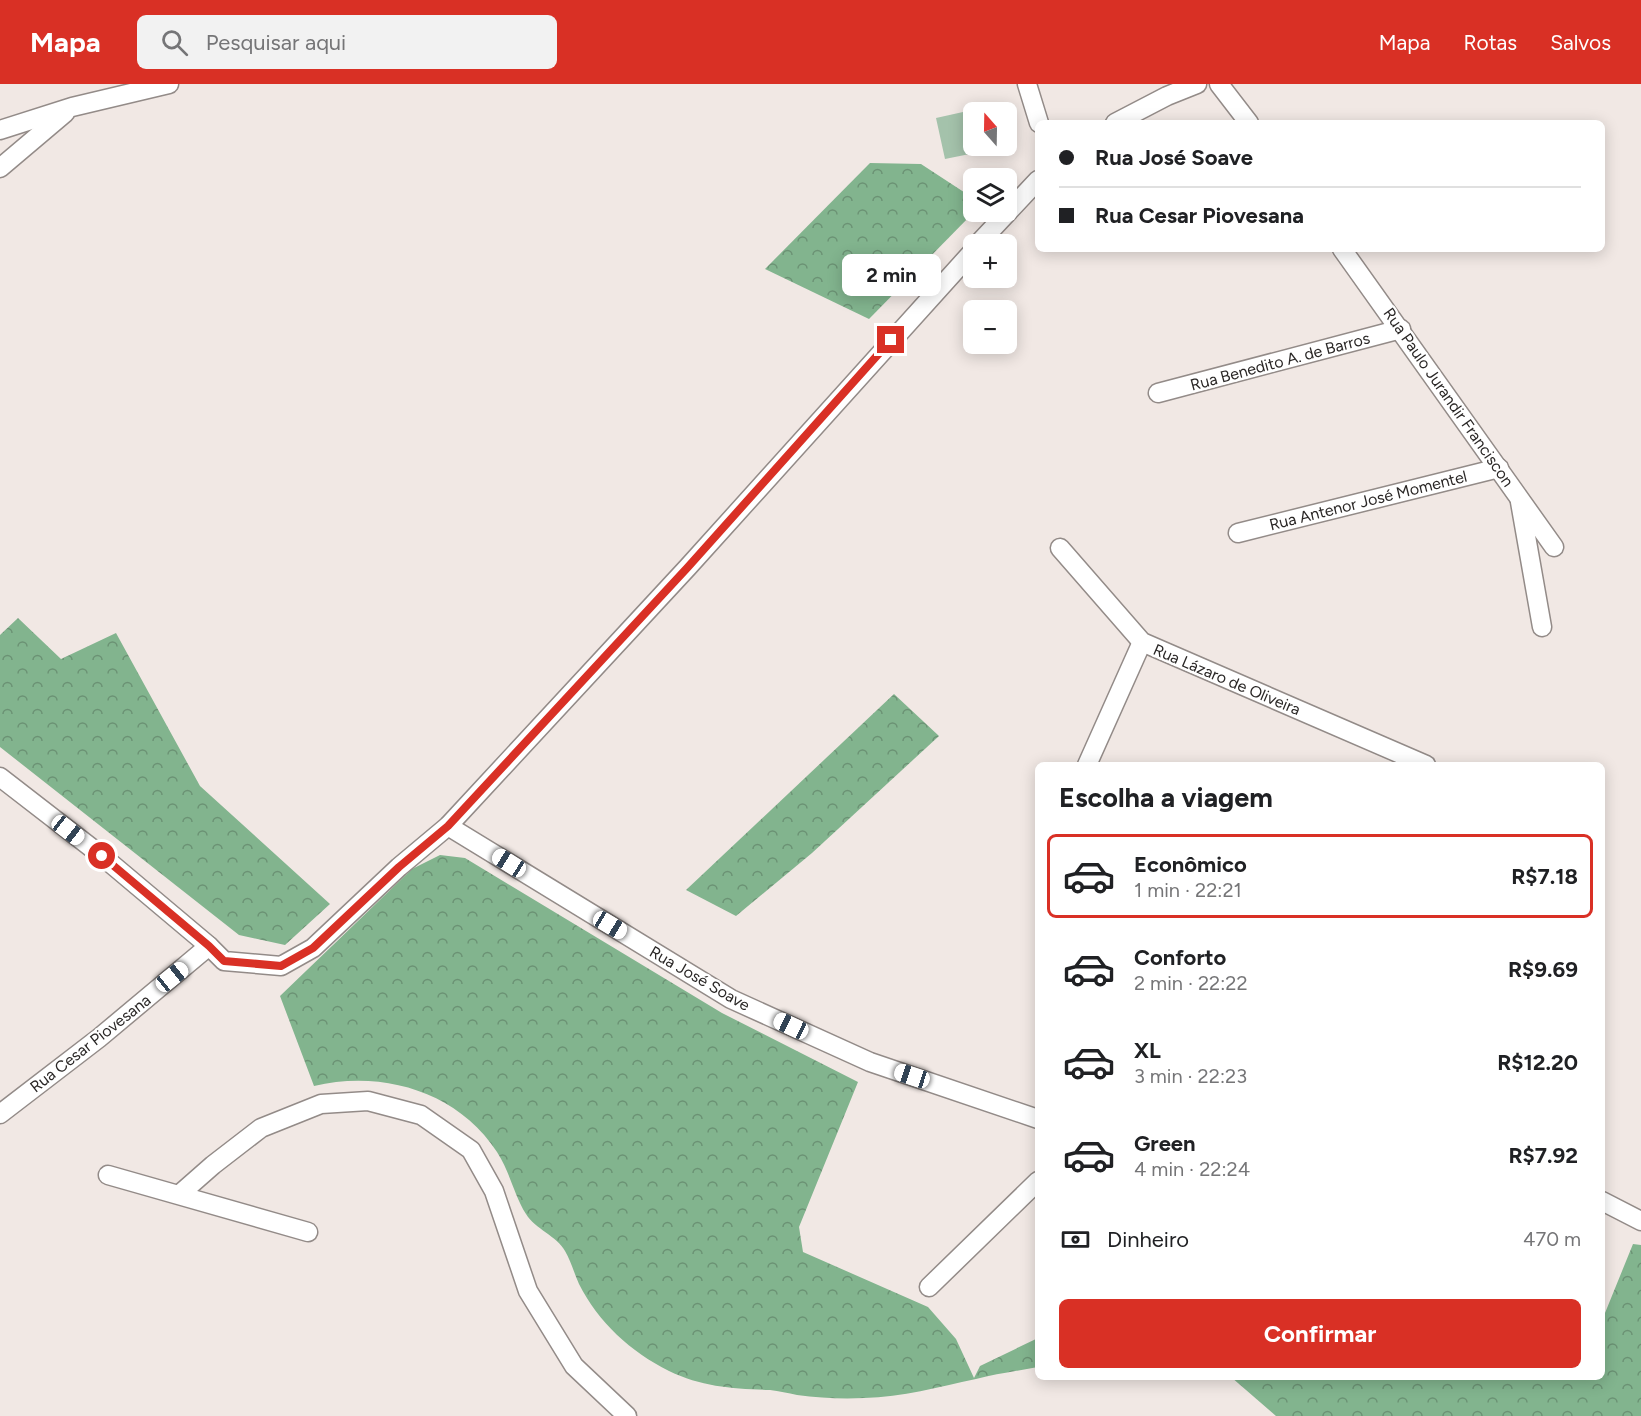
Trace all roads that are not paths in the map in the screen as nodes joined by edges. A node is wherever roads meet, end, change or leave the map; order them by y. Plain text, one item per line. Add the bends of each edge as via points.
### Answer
1 (169, 84) edge
2 (1027, 84) edge
3 (1197, 84) edge
4 (1219, 84) edge
5 (72, 107) junction
6 (1038, 120) edge
7 (1121, 120) edge
8 (1247, 120) edge
9 (0, 130) edge
10 (0, 168) edge
11 (1035, 183) edge
12 (987, 234) edge
13 (1344, 252) edge
14 (963, 262) edge
15 (1401, 329) junction
16 (1158, 393) dead end
17 (1499, 468) junction
18 (1519, 497) junction
19 (1238, 533) dead end
20 (1554, 547) dead end
21 (1060, 548) dead end
22 (1542, 627) dead end
23 (1142, 642) junction
24 (1087, 762) edge
25 (1419, 762) edge
26 (0, 777) edge
27 (448, 826) junction
28 (209, 946) junction
29 (0, 1114) edge
30 (1035, 1118) edge
31 (108, 1175) dead end
32 (1035, 1184) edge
33 (180, 1194) junction
34 (1605, 1203) edge
35 (1641, 1221) edge
36 (308, 1232) dead end
37 (929, 1287) dead end
38 (627, 1416) edge

1 - 5 street
2 - 6 street
3 - 7 street
4 - 8 street
5 - 9 street
5 - 10 street
11 - 12 street
13 - 15 street, Rua Paulo Jurandir Franciscon
14 - 27 street
15 - 16 street, Rua Benedito A. de Barros
15 - 17 street, Rua Paulo Jurandir Franciscon
17 - 18 street, Rua Paulo Jurandir Franciscon
17 - 19 street, Rua Antenor José Momentel
18 - 20 street, Rua Paulo Jurandir Franciscon
18 - 22 street
21 - 23 street, Rua Lázaro de Oliveira
23 - 24 street
23 - 25 street, Rua Lázaro de Oliveira
26 - 28 street
27 - 28 street via 313,948 281,966 224,961
27 - 30 street, Rua José Soave via 731,999 870,1062
28 - 29 street, Rua Cesar Piovesana
31 - 33 street
32 - 37 street
33 - 36 street
33 - 38 street via 261,1128 321,1104 368,1101 420,1115 471,1150 494,1191 528,1291 574,1366
34 - 35 street

